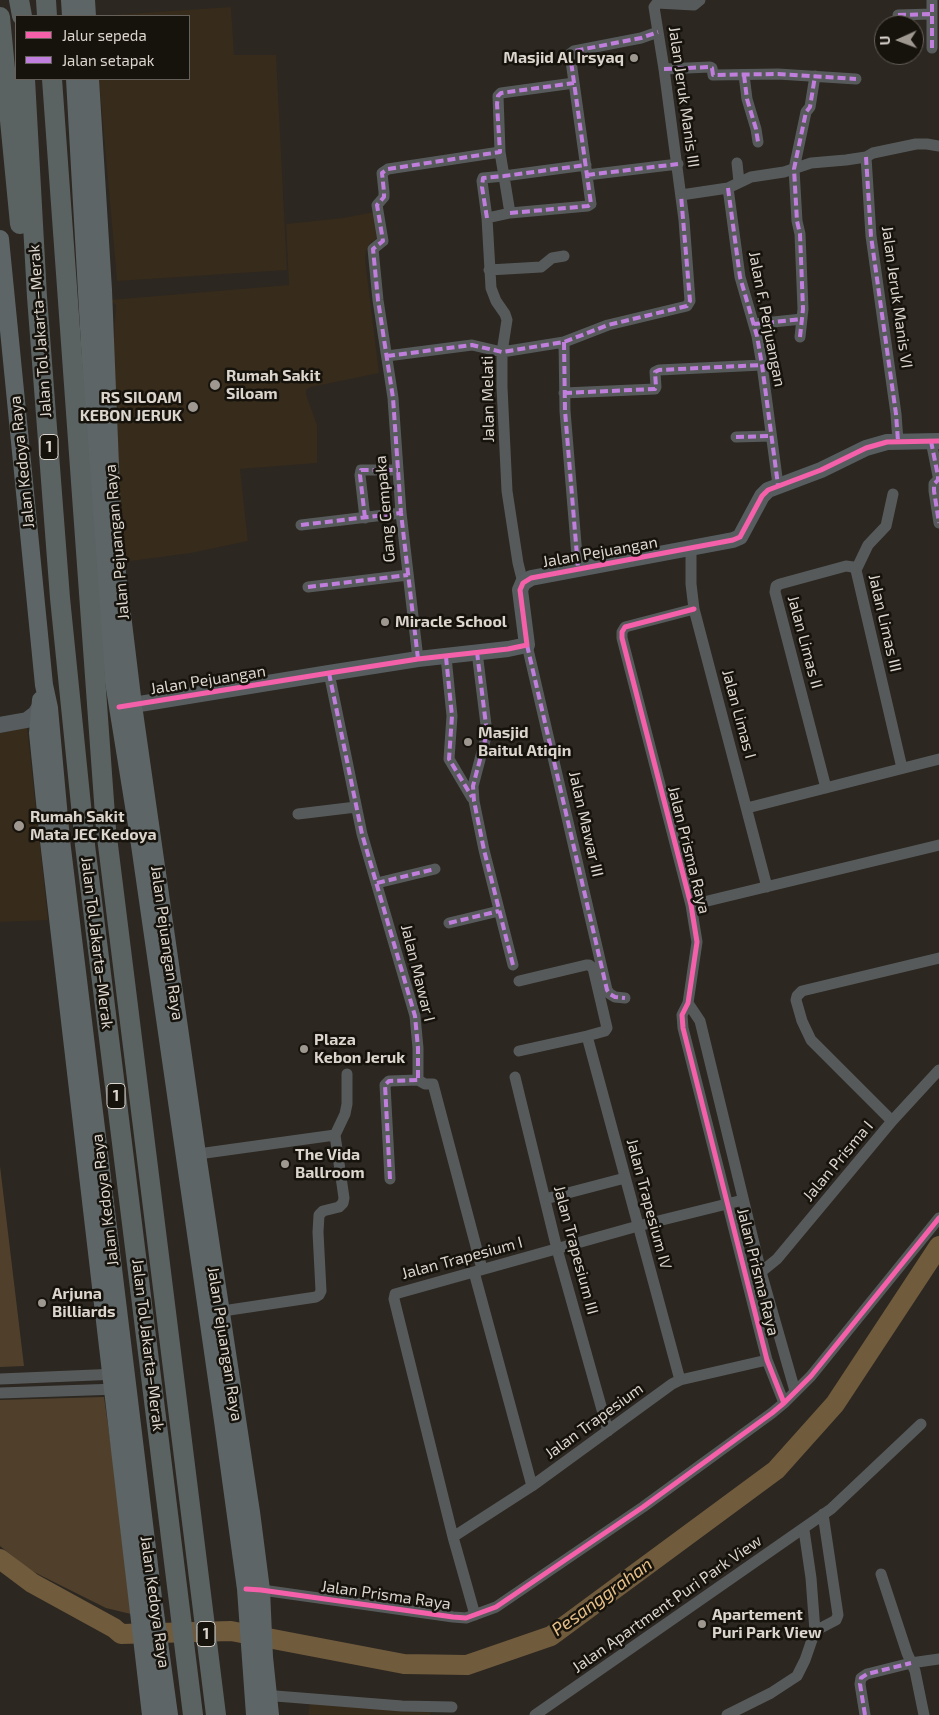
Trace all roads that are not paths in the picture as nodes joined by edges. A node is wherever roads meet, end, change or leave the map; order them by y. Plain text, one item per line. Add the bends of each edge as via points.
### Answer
1 (20, 0) edge
2 (46, 0) edge
3 (55, 0) edge
4 (70, 0) edge
5 (86, 0) edge
6 (700, 0) edge
7 (932, 0) edge
8 (932, 14) junction
9 (22, 15) edge
10 (47, 15) edge
11 (55, 15) edge
12 (71, 15) edge
13 (87, 15) edge
14 (915, 15) edge
15 (0, 17) edge
16 (658, 32) junction
17 (932, 48) dead end
18 (664, 69) junction
19 (744, 75) junction
20 (815, 76) junction
21 (856, 79) dead end
22 (25, 80) edge
23 (52, 80) edge
24 (75, 80) edge
25 (90, 80) edge
26 (574, 82) junction
27 (758, 142) dead end
28 (939, 146) edge
29 (500, 152) junction
30 (866, 157) junction
31 (737, 163) dead end
32 (678, 164) junction
33 (794, 169) junction
34 (586, 170) junction
35 (504, 176) junction
36 (739, 182) junction
37 (728, 188) junction
38 (681, 194) junction
39 (510, 213) junction
40 (487, 218) junction
41 (0, 245) edge
42 (564, 256) dead end
43 (489, 270) junction
44 (37, 297) junction
45 (802, 320) junction
46 (754, 324) junction
47 (800, 337) dead end
48 (564, 342) junction
49 (502, 352) junction
50 (387, 356) junction
51 (762, 365) junction
52 (564, 393) junction
53 (771, 436) junction
54 (736, 437) dead end
55 (898, 441) junction
56 (935, 441) edge
57 (398, 470) junction
58 (778, 485) junction
59 (894, 494) dead end
60 (401, 513) junction
61 (365, 518) junction
62 (939, 523) edge
63 (301, 525) dead end
64 (690, 549) junction
65 (578, 568) junction
66 (856, 570) junction
67 (408, 575) junction
68 (523, 583) junction
69 (308, 587) dead end
70 (694, 609) junction
71 (527, 645) junction
72 (477, 652) junction
73 (446, 656) junction
74 (418, 659) junction
75 (329, 673) junction
76 (44, 685) junction
77 (126, 706) junction
78 (39, 708) junction
79 (0, 725) edge
80 (38, 731) junction
81 (0, 734) edge
82 (939, 759) edge
83 (902, 768) junction
84 (826, 788) junction
85 (474, 801) junction
86 (356, 807) junction
87 (747, 808) junction
88 (298, 814) dead end
89 (939, 845) edge
90 (435, 869) dead end
91 (377, 883) junction
92 (767, 887) junction
93 (692, 905) junction
94 (500, 911) junction
95 (450, 923) dead end
96 (939, 958) edge
97 (513, 965) dead end
98 (519, 980) dead end
99 (625, 998) dead end
100 (688, 1003) junction
101 (587, 1036) junction
102 (520, 1051) dead end
103 (939, 1070) edge
104 (347, 1074) dead end
105 (515, 1077) dead end
106 (418, 1080) junction
107 (892, 1122) junction
108 (335, 1135) junction
109 (190, 1155) junction
110 (625, 1178) junction
111 (390, 1179) dead end
112 (545, 1199) junction
113 (743, 1200) junction
114 (727, 1204) junction
115 (939, 1218) edge
116 (638, 1226) junction
117 (557, 1249) junction
118 (478, 1270) junction
119 (761, 1272) junction
120 (214, 1313) junction
121 (767, 1360) junction
122 (0, 1379) edge
123 (680, 1380) junction
124 (119, 1381) junction
125 (795, 1391) junction
126 (0, 1393) edge
127 (784, 1402) junction
128 (922, 1424) dead end
129 (608, 1431) junction
130 (532, 1486) junction
131 (823, 1514) junction
132 (804, 1530) junction
133 (453, 1538) junction
134 (880, 1574) dead end
135 (253, 1589) junction
136 (476, 1615) junction
137 (815, 1631) junction
138 (939, 1660) edge
139 (911, 1664) junction
140 (155, 1670) junction
141 (261, 1694) junction
142 (452, 1708) dead end
143 (550, 1711) edge
144 (151, 1715) edge
145 (169, 1715) edge
146 (193, 1715) edge
147 (216, 1715) edge
148 (256, 1715) edge
149 (270, 1715) edge
150 (535, 1715) edge
151 (727, 1715) edge
152 (864, 1715) edge
153 (924, 1715) edge

1 - 9 highway
2 - 10 highway
3 - 11 highway
4 - 12 main road
5 - 13 main road
6 - 16 street, Jalan Jeruk Manis III via 694,4 655,5
7 - 8 street
8 - 14 street
8 - 17 street
15 - 44 highway via 20,224
16 - 18 street, Jalan Jeruk Manis III
16 - 26 street via 572,53
18 - 19 street via 710,67 713,76
18 - 32 street, Jalan Jeruk Manis III
19 - 20 street
19 - 27 street
20 - 21 street
20 - 33 street
22 - 44 highway, Jalan Tol Jakarta–Merak / 1
23 - 147 highway, Jalan Tol Jakarta–Merak / 1 via 106,829
24 - 77 main road, Jalan Pejuangan Raya via 100,541 114,682
25 - 77 main road, Jalan Pejuangan Raya via 113,540
26 - 29 street via 501,93 497,104
26 - 34 street
28 - 30 street via 916,144
29 - 35 street
29 - 50 street, Gang Cempaka via 384,170 384,197 377,205 383,241 373,250
30 - 33 street via 811,163
30 - 55 street, Jalan Jeruk Manis VI via 872,236
31 - 36 street
32 - 34 street
32 - 38 street, Jalan Jeruk Manis III
33 - 36 street
33 - 45 street
34 - 35 street
34 - 39 street via 591,200 588,206
35 - 39 street
35 - 40 street, Jalan Melati via 483,178
36 - 37 street
37 - 38 street
37 - 46 street, Jalan F. Perjuangan via 740,277
38 - 48 street, Jalan Jeruk Manis III via 689,272 690,301 687,306 608,326
39 - 40 street
40 - 43 street, Jalan Melati
41 - 76 main road, Jalan Kedoya Raya
42 - 43 street via 552,258 541,267
43 - 49 street, Jalan Melati via 491,288 507,320
44 - 146 highway, Jalan Tol Jakarta–Merak / 1 via 60,598 85,845
45 - 46 street
45 - 47 street
46 - 51 street, Jalan F. Perjuangan
48 - 49 street
48 - 52 street
49 - 50 street via 472,345
49 - 68 street, Jalan Melati via 507,491
50 - 57 street, Gang Cempaka
51 - 52 street via 659,370 655,372 655,388
51 - 53 street, Jalan F. Perjuangan
52 - 65 street
53 - 54 street
53 - 58 street, Jalan F. Perjuangan
55 - 56 street, Jalan Pejuangan
55 - 58 street, Jalan Pejuangan via 866,448 821,470
56 - 62 street via 938,479 934,491
57 - 60 street, Gang Cempaka
57 - 61 street via 361,470
58 - 64 street, Jalan Pejuangan via 762,496 740,537
59 - 66 street, Jalan Limas III via 886,526 868,545
60 - 61 street
60 - 67 street, Gang Cempaka
61 - 63 street
64 - 65 street, Jalan Pejuangan
64 - 70 street, Jalan Limas I
65 - 68 street, Jalan Pejuangan via 537,576
66 - 83 street, Jalan Limas III
66 - 84 street, Jalan Limas II via 846,566 780,584 775,592
67 - 69 street
67 - 74 street, Gang Cempaka
68 - 71 street, Jalan Pejuangan via 520,597
70 - 87 street, Jalan Limas I
70 - 93 street, Jalan Prisma Raya via 625,627 622,632
71 - 72 street, Jalan Pejuangan
71 - 99 street, Jalan Mawar III via 608,990 615,997
72 - 73 street, Jalan Pejuangan
72 - 85 street via 487,733 473,786
73 - 74 street, Jalan Pejuangan
73 - 85 street via 452,716 449,759
74 - 75 street, Jalan Pejuangan
75 - 77 street, Jalan Pejuangan
75 - 86 street, Jalan Mawar I
76 - 78 main road, Jalan Kedoya Raya
76 - 124 main road, Jalan Kedoya Raya via 49,708
77 - 109 main road, Jalan Pejuangan Raya
78 - 79 street via 27,720
78 - 80 main road, Jalan Kedoya Raya
80 - 81 street via 25,728
80 - 124 main road, Jalan Kedoya Raya via 49,841
82 - 83 street
83 - 84 street
84 - 87 street
85 - 94 street
86 - 88 street
86 - 91 street, Jalan Mawar I
87 - 92 street, Jalan Limas I
89 - 92 street
90 - 91 street
91 - 106 street, Jalan Mawar I via 415,1016
92 - 93 street
93 - 100 street, Jalan Prisma Raya via 697,942
94 - 95 street
94 - 97 street
96 - 107 street via 802,991 797,996 802,1021 811,1040
98 - 101 street via 586,964 593,968 607,1028
100 - 113 street, Jalan Prisma Raya via 700,1021
100 - 114 street, Jalan Prisma Raya via 682,1016 683,1028
101 - 102 street
101 - 110 street, Jalan Trapesium IV
103 - 107 street, Jalan Prisma I
104 - 108 street via 347,1104
105 - 112 street, Jalan Trapesium III
106 - 111 street via 389,1081 385,1085
106 - 118 street via 433,1084
107 - 119 street, Jalan Prisma I via 777,1259
108 - 109 street
108 - 120 street via 344,1198 339,1206 319,1215 319,1295
109 - 120 main road, Jalan Pejuangan Raya
110 - 112 street
110 - 116 street, Jalan Trapesium IV
112 - 117 street, Jalan Trapesium III
113 - 114 street, Jalan Trapesium I
113 - 119 street, Jalan Prisma Raya
114 - 116 street, Jalan Trapesium I
114 - 121 street, Jalan Prisma Raya
115 - 125 street via 811,1376
116 - 117 street, Jalan Trapesium I
116 - 123 street, Jalan Trapesium IV
117 - 118 street, Jalan Trapesium I
117 - 129 street, Jalan Trapesium III
118 - 130 street
118 - 133 street, Jalan Trapesium I via 399,1292 394,1299
119 - 125 street, Jalan Prisma Raya
120 - 135 main road, Jalan Pejuangan Raya via 251,1512
121 - 123 street, Jalan Trapesium
121 - 127 street, Jalan Prisma Raya
122 - 124 street
123 - 129 street, Jalan Trapesium
124 - 126 street
124 - 140 main road, Jalan Kedoya Raya
125 - 127 street
127 - 136 street, Jalan Prisma Raya via 643,1507 496,1607
128 - 131 street, Jalan Apartment Puri Park View
129 - 130 street, Jalan Trapesium
130 - 133 street, Jalan Trapesium
131 - 132 street, Jalan Apartment Puri Park View
131 - 137 street via 838,1615 836,1620
132 - 137 street
132 - 143 street, Jalan Apartment Puri Park View
133 - 136 street, Jalan Trapesium I
134 - 139 street
135 - 136 street, Jalan Prisma Raya via 434,1615 466,1618
135 - 141 main road, Jalan Pejuangan Raya
137 - 151 street via 797,1676
138 - 139 street
139 - 152 street via 861,1678
139 - 153 street
140 - 144 main road, Jalan Kedoya Raya
140 - 145 main road, Jalan Kedoya Raya
141 - 142 street
141 - 148 main road, Jalan Pejuangan Raya
141 - 149 main road, Jalan Pejuangan Raya
143 - 150 street, Jalan Apartment Puri Park View

